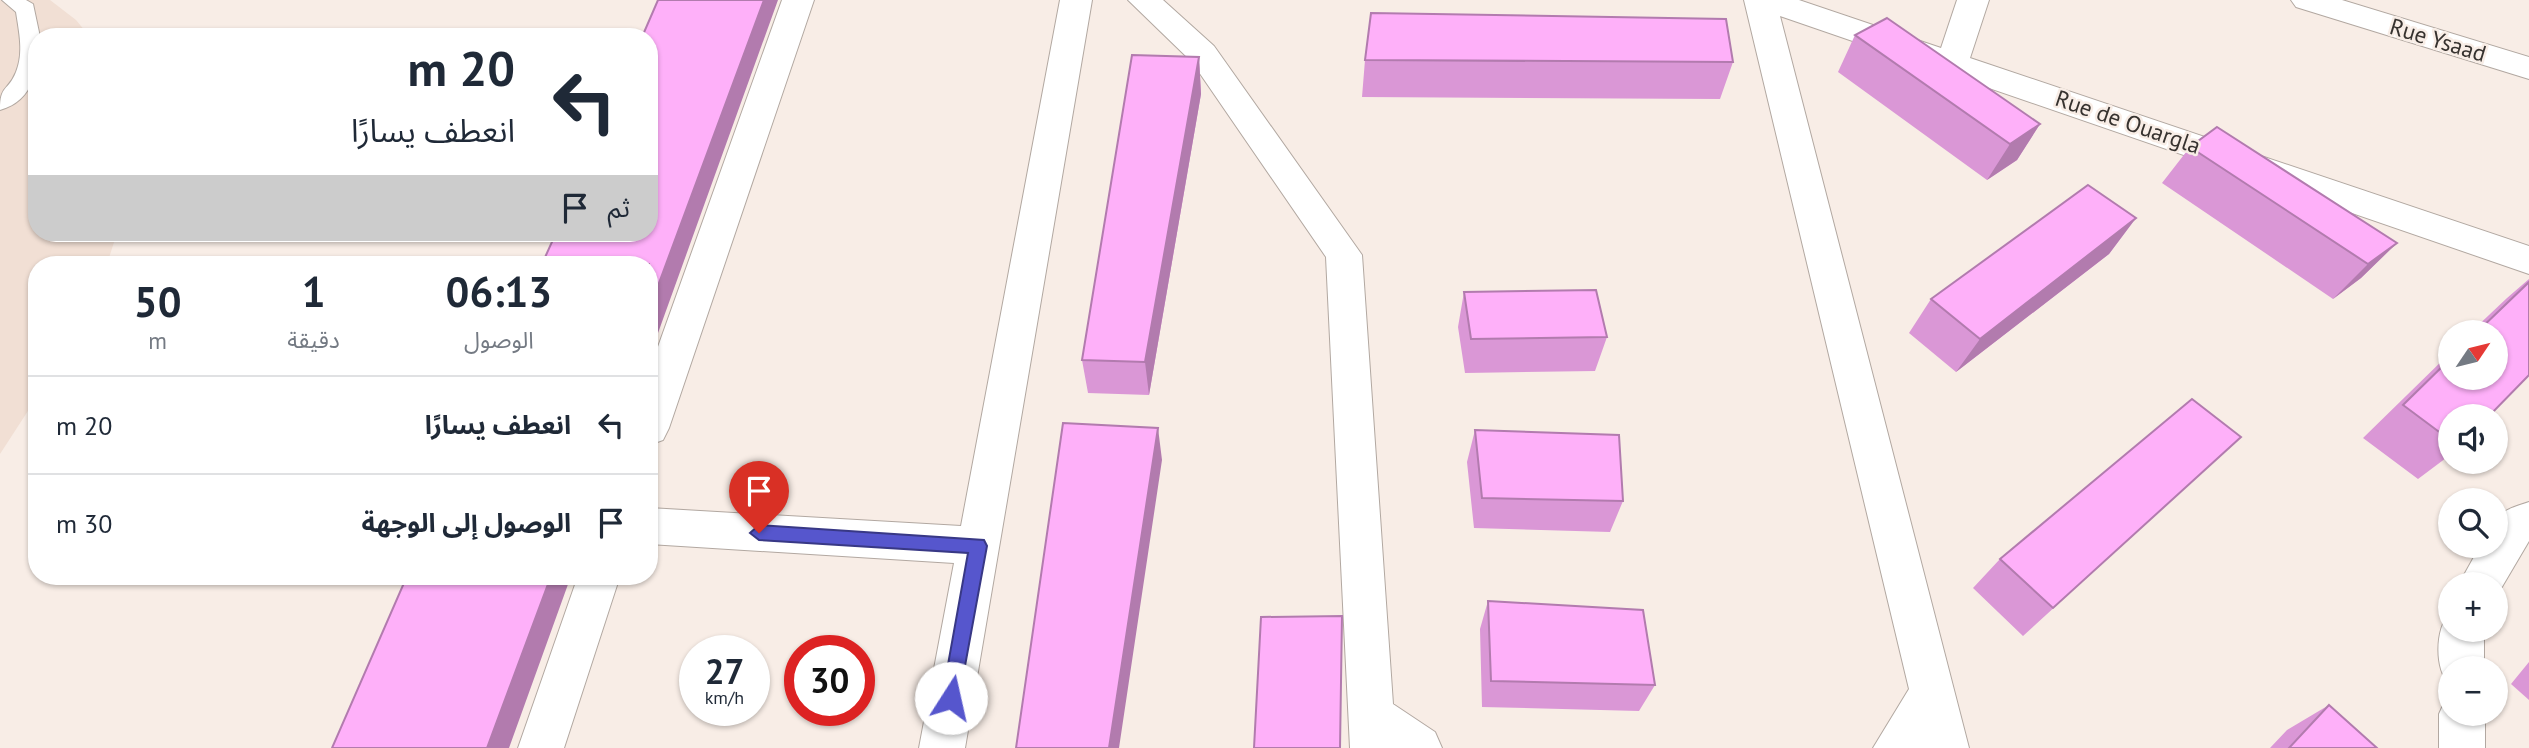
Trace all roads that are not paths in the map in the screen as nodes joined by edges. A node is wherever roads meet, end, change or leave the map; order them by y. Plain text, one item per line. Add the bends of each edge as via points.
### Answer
1 (12, 0) edge
2 (798, 0) edge
3 (1076, 0) edge
4 (1144, 0) edge
5 (1760, 0) edge
6 (1766, 0) edge
7 (1973, 0) edge
8 (2307, 0) edge
9 (29, 28) edge
10 (1952, 62) junction
11 (28, 68) edge
12 (2529, 68) edge
13 (0, 103) edge
14 (2529, 260) edge
15 (658, 402) edge
16 (2529, 520) edge
17 (658, 527) edge
18 (978, 546) junction
19 (2487, 572) edge
20 (596, 585) edge
21 (1932, 693) junction
22 (2462, 726) edge
23 (1373, 732) edge
24 (541, 748) edge
25 (942, 748) edge
26 (1419, 748) edge
27 (1896, 748) edge
28 (1945, 748) edge
29 (2462, 748) edge

1 - 9 lane via 26,9
2 - 15 street
3 - 18 street
4 - 23 street via 1203,54 1344,255
5 - 21 street
6 - 10 street, Rue de Ouargla
7 - 10 street
8 - 12 street, Rue Ysaad
10 - 14 street, Rue de Ouargla
11 - 13 lane via 25,78
16 - 19 street via 2517,524
17 - 18 street
18 - 25 street
20 - 24 street
21 - 27 street
21 - 28 street
22 - 29 street
23 - 26 street

